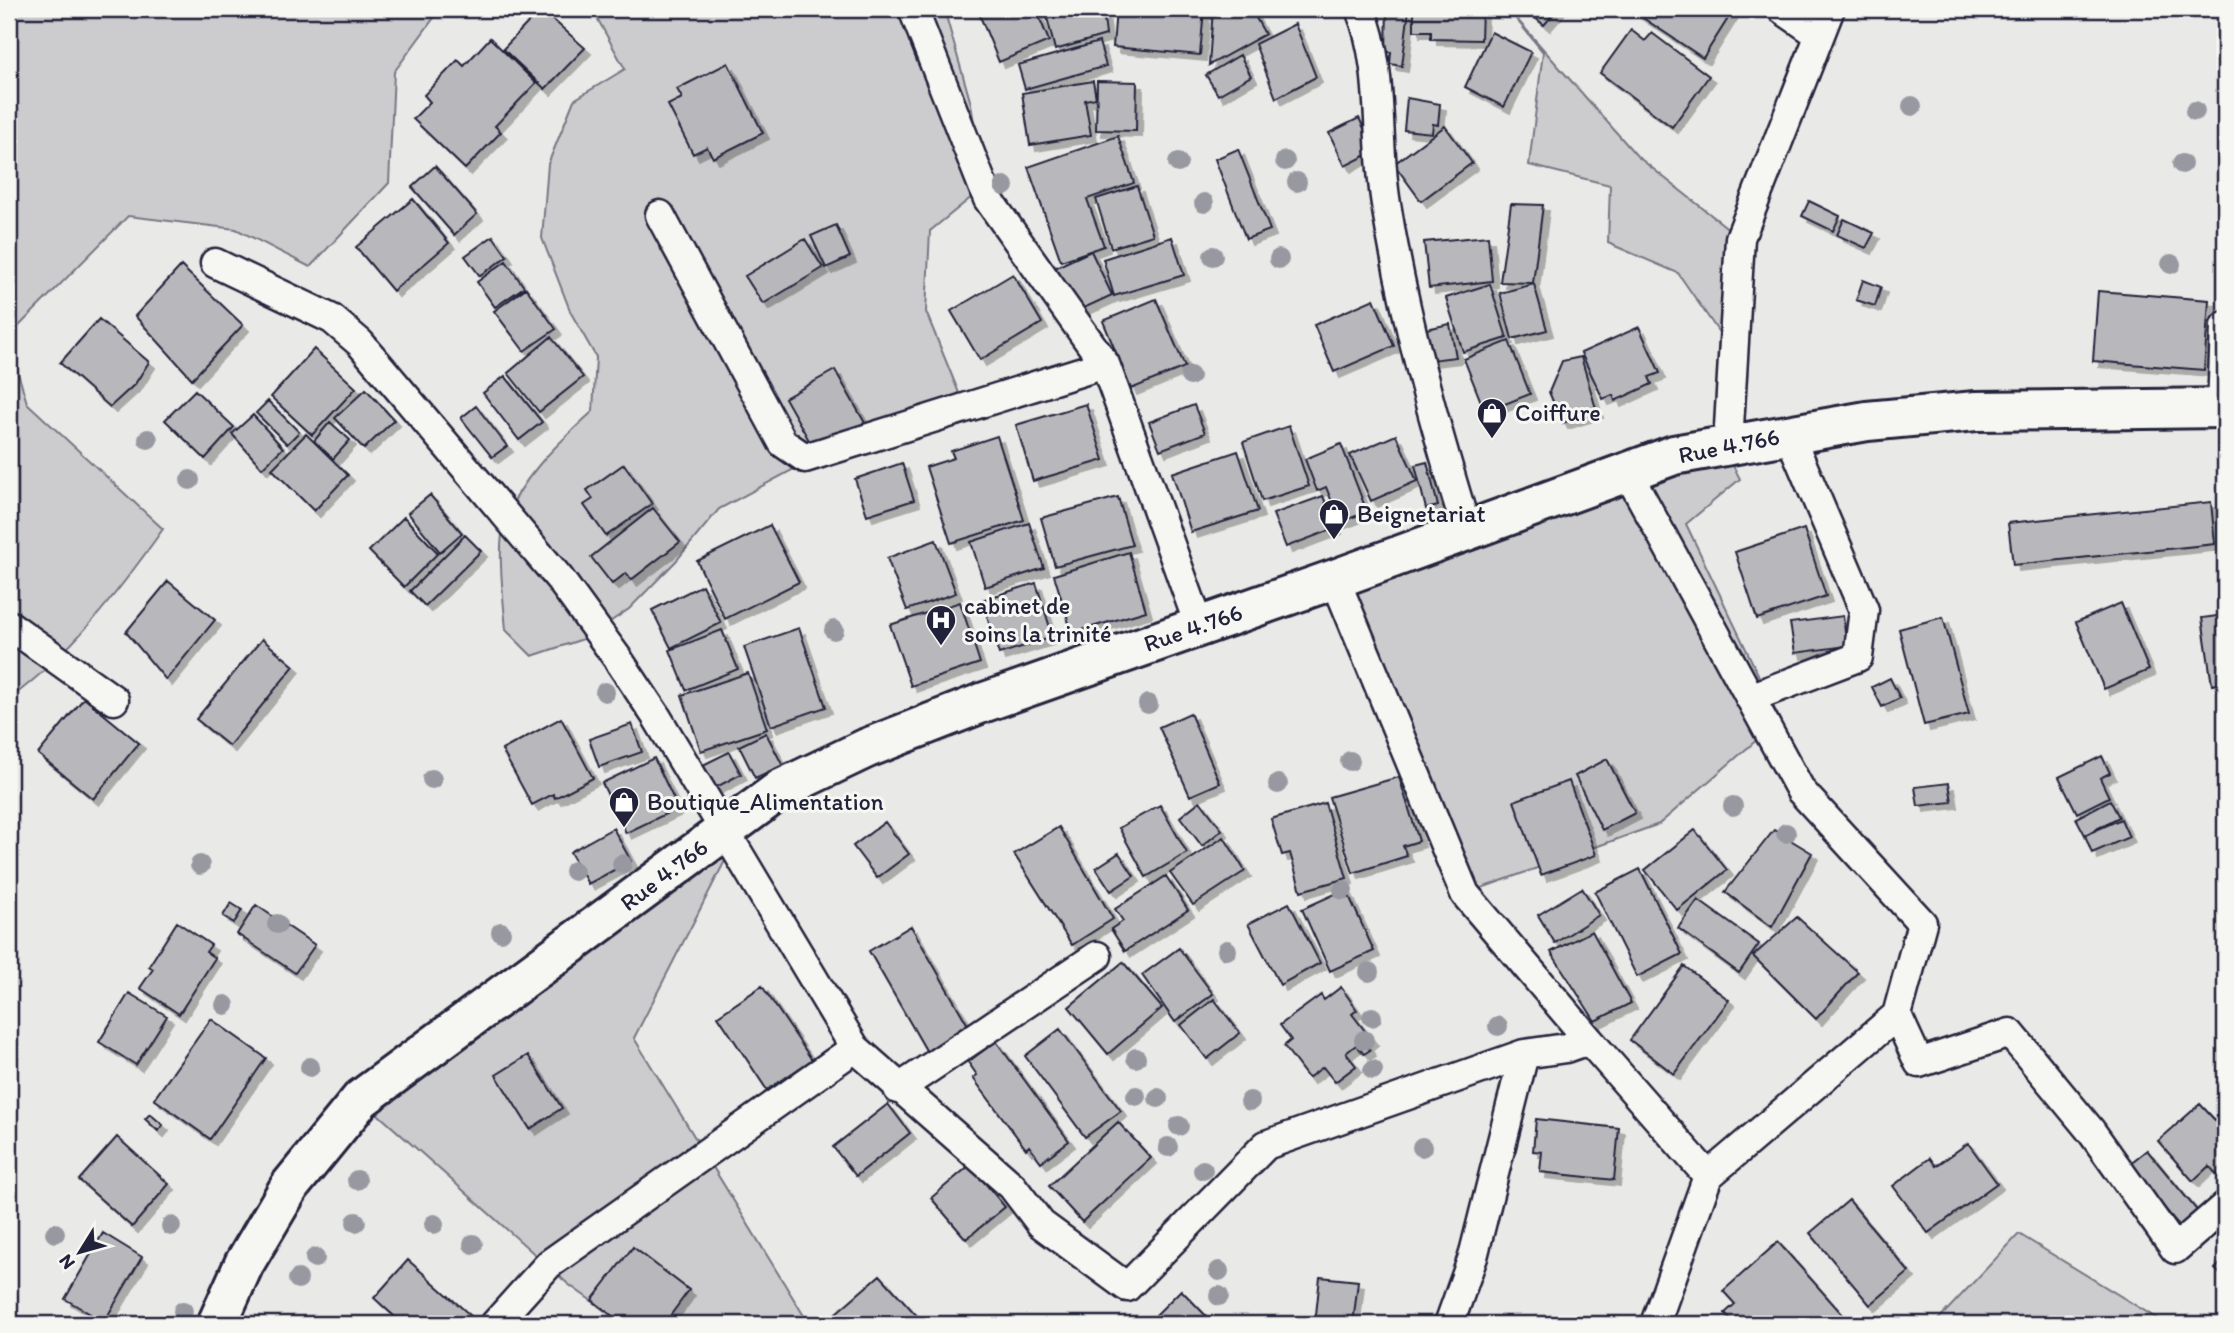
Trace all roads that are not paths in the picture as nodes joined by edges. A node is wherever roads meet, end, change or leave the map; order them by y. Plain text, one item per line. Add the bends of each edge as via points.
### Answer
1 (914, 9) edge
2 (1360, 9) edge
3 (1782, 9) edge
4 (1824, 21) edge
5 (660, 215) dead end
6 (215, 263) dead end
7 (2225, 326) edge
8 (1105, 364) junction
9 (2223, 408) edge
10 (1790, 434) junction
11 (1728, 444) junction
12 (1628, 472) junction
13 (1467, 531) junction
14 (1335, 579) junction
15 (9, 625) edge
16 (1199, 625) junction
17 (1750, 698) junction
18 (114, 701) dead end
19 (722, 831) junction
20 (1097, 956) dead end
21 (1897, 1015) junction
22 (1589, 1040) junction
23 (855, 1048) junction
24 (1524, 1054) junction
25 (898, 1089) junction
26 (1708, 1177) junction
27 (2225, 1206) edge
28 (1655, 1323) edge
29 (217, 1324) edge
30 (495, 1324) edge
31 (1449, 1324) edge

1 - 8 street via 988,199
2 - 13 street via 1370,34 1384,192 1398,282 1425,393
3 - 4 street
4 - 11 street via 1740,239
5 - 8 street via 783,443 805,457
6 - 19 street via 332,318 360,343 559,578 656,716
7 - 9 street
8 - 16 street
9 - 10 street, Rue 4.766 via 1976,411
10 - 11 street, Rue 4.766
10 - 17 street via 1864,610 1858,657
11 - 12 street, Rue 4.766 via 1674,455
12 - 13 street, Rue 4.766
12 - 17 street
13 - 14 street, Rue 4.766
14 - 16 street, Rue 4.766
14 - 22 street via 1465,894
15 - 18 street
16 - 19 street, Rue 4.766 via 867,748 781,789
17 - 21 street via 1801,791 1922,923
19 - 23 street
19 - 29 street, Rue 4.766 via 361,1099 290,1186 244,1264
20 - 25 street
21 - 26 street
21 - 27 street via 1919,1063 2010,1032 2091,1131 2175,1249
22 - 24 street
22 - 26 street
23 - 25 street
23 - 30 street via 549,1264
24 - 25 street via 1266,1145 1127,1287 1041,1224 1012,1186
24 - 31 street via 1473,1257
26 - 28 street

